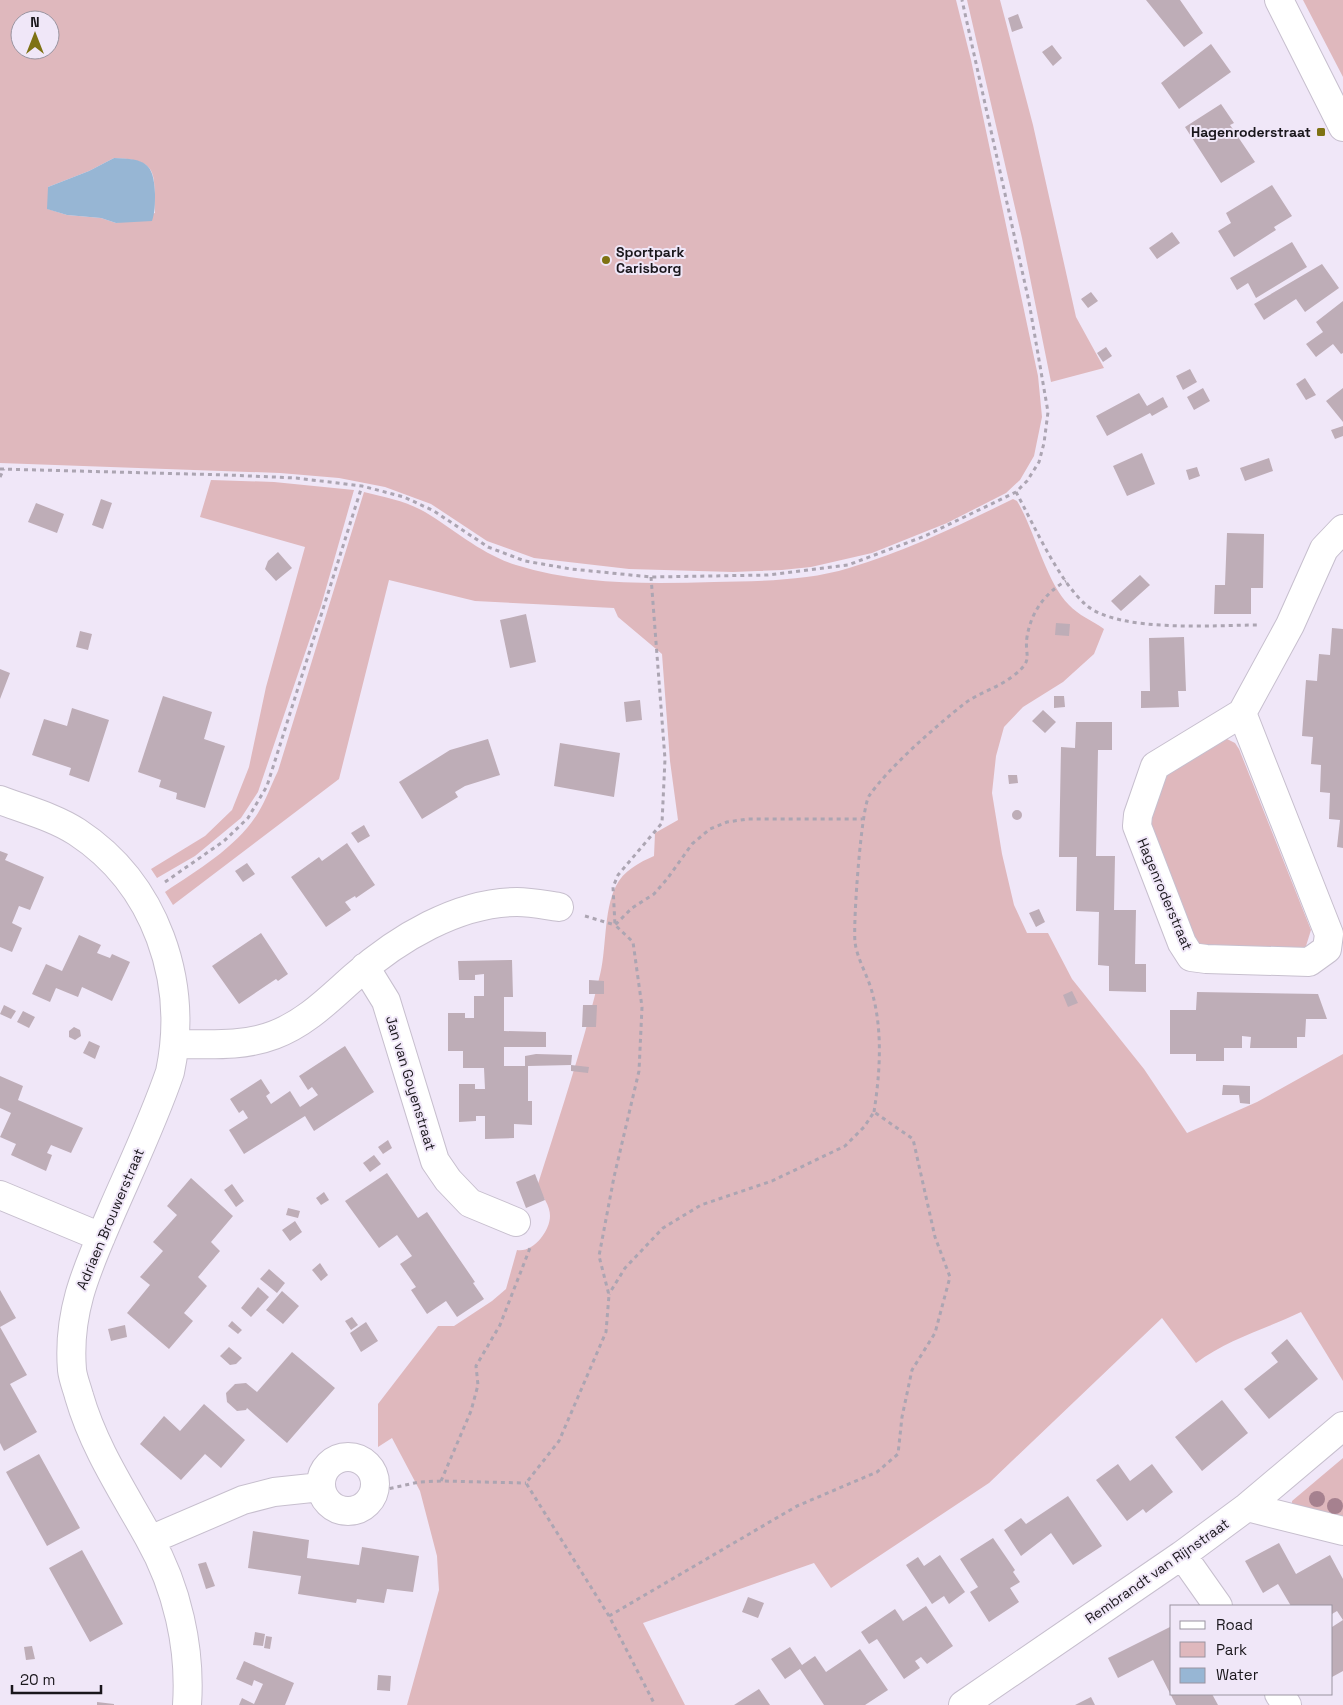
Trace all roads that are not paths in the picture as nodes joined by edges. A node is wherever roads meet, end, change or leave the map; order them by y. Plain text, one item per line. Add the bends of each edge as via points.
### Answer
1 (1279, 0) edge
2 (1343, 127) edge
3 (1343, 529) edge
4 (1242, 713) junction
5 (0, 800) edge
6 (559, 907) road end
7 (1335, 956) edge
8 (365, 967) junction
9 (176, 1044) junction
10 (0, 1195) edge
11 (516, 1222) road end
12 (101, 1237) junction
13 (1343, 1426) edge
14 (320, 1486) junction
15 (1247, 1507) junction
16 (1343, 1531) edge
17 (150, 1540) junction
18 (1182, 1554) junction
19 (1217, 1605) edge
20 (187, 1705) edge
21 (963, 1705) edge

1 - 2 street
3 - 4 street via 1324,549 1290,625
4 - 7 street, Hagenroderstraat
4 - 7 street, Hagenroderstraat via 1155,766 1138,815 1140,837 1191,957 1309,962
5 - 9 street, Adriaen Brouwerstraat via 77,832 127,876 165,946 174,981
6 - 8 street via 518,902 469,911 437,921 404,939
8 - 9 street via 305,1020 274,1035 228,1044
8 - 11 street, Jan van Goyenstraat via 386,1001 435,1161 470,1203
9 - 12 street, Adriaen Brouwerstraat via 161,1097
10 - 12 street
12 - 17 street, Adriaen Brouwerstraat via 77,1300 72,1371 88,1426
13 - 15 street, Rembrandt van Rijnstraat
14 - 14 street via 330,1505 349,1512 360,1509 374,1492 371,1470 352,1458 333,1461 326,1468
14 - 17 street via 243,1500
15 - 16 street
15 - 18 street, Rembrandt van Rijnstraat
17 - 20 street, Adriaen Brouwerstraat via 164,1570 181,1624 189,1681
18 - 19 street
18 - 21 street, Rembrandt van Rijnstraat

